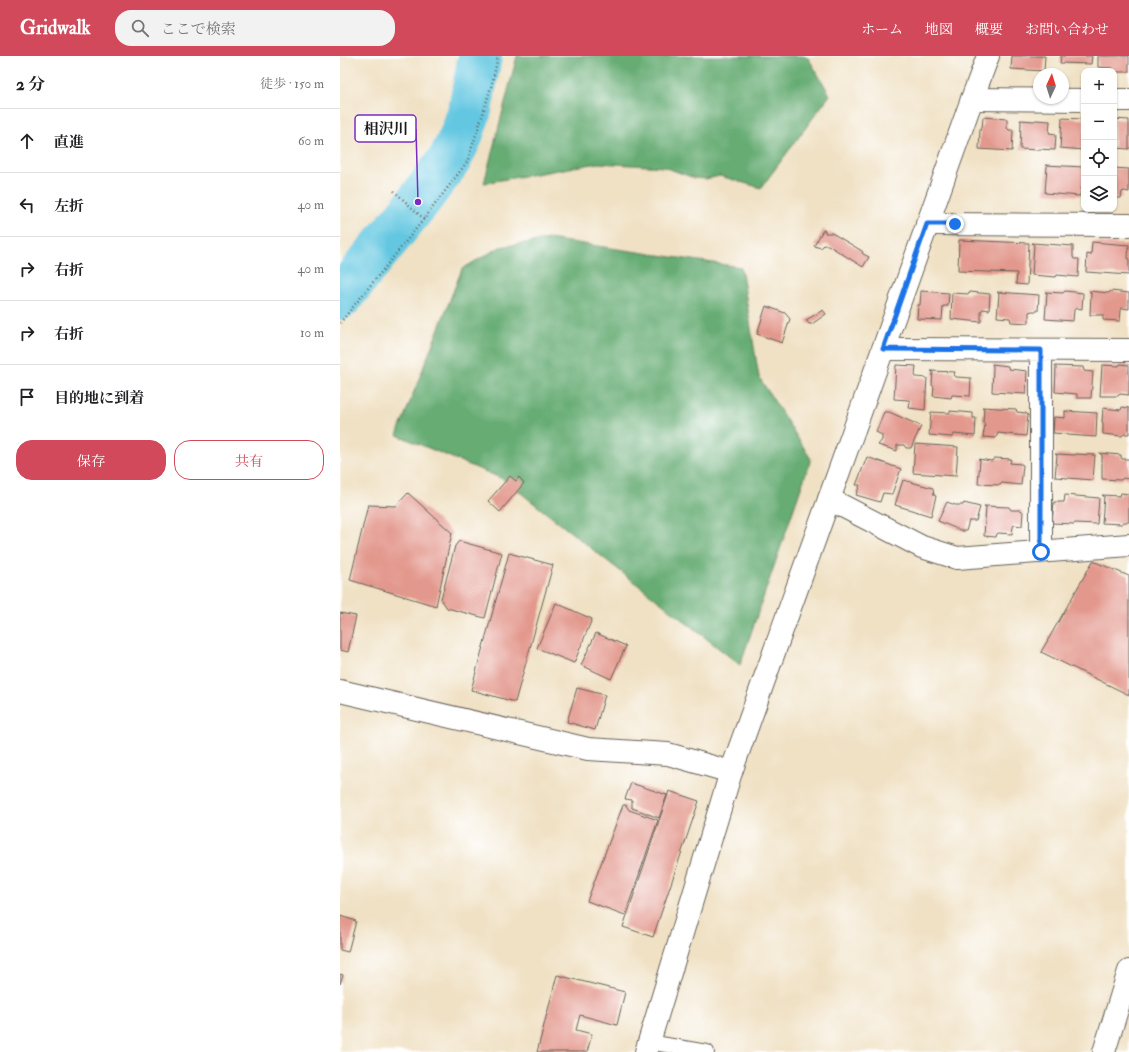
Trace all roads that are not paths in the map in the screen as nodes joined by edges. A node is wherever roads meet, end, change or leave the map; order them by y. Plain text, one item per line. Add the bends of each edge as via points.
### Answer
1 (988, 56) edge
2 (972, 99) junction
3 (1081, 100) edge
4 (1117, 100) edge
5 (1129, 100) edge
6 (927, 224) junction
7 (1129, 225) edge
8 (883, 349) junction
9 (1041, 350) junction
10 (1129, 350) edge
11 (829, 498) junction
12 (1129, 545) edge
13 (1041, 552) junction
14 (340, 691) edge
15 (731, 772) junction
16 (1129, 971) edge
17 (648, 1047) edge
18 (707, 1052) edge
19 (1104, 1052) edge

1 - 2 street
2 - 3 street
2 - 6 street
4 - 5 street
6 - 7 street
6 - 8 street
8 - 9 street
8 - 11 street
9 - 10 street
9 - 13 street
11 - 13 street via 922,547 957,558
11 - 15 street
12 - 13 street
14 - 15 street via 588,749 668,754
15 - 17 street
16 - 19 street
17 - 18 lane

